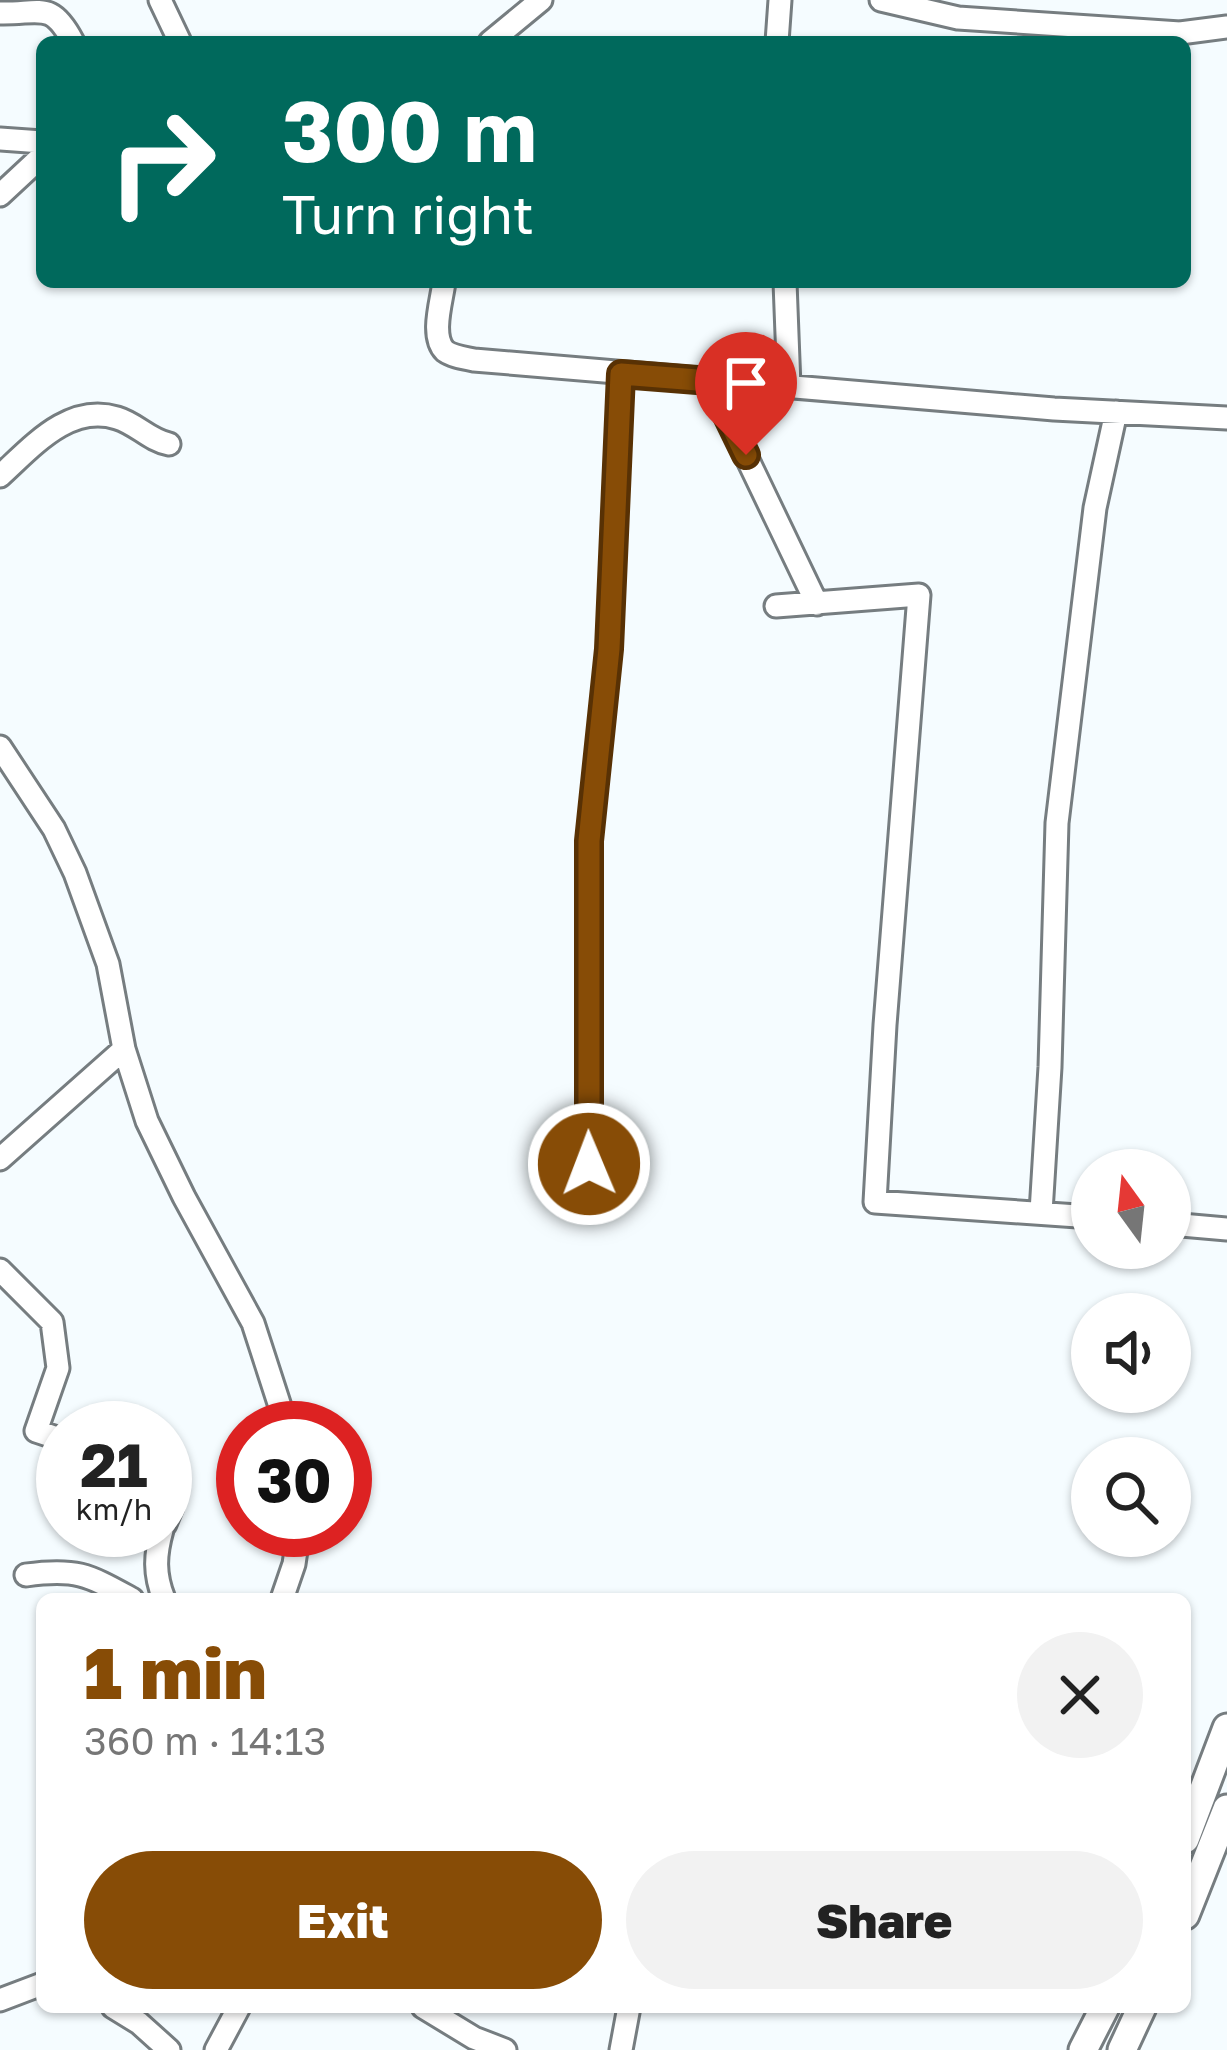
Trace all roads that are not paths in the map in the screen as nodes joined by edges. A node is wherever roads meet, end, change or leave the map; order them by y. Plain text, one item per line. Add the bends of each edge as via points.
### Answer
1 (160, 0) edge
2 (541, 0) edge
3 (780, 0) edge
4 (881, 0) edge
5 (0, 14) edge
6 (1227, 26) edge
7 (70, 36) edge
8 (177, 36) edge
9 (497, 36) edge
10 (777, 36) edge
11 (0, 139) edge
12 (36, 142) edge
13 (36, 161) edge
14 (0, 194) edge
15 (443, 288) edge
16 (784, 288) edge
17 (621, 374) junction
18 (710, 381) junction
19 (789, 387) junction
20 (1116, 412) junction
21 (1227, 418) edge
22 (169, 444) dead end
23 (0, 476) edge
24 (817, 604) junction
25 (776, 606) dead end
26 (0, 747) edge
27 (124, 1049) junction
28 (0, 1159) edge
29 (589, 1164) dead end
30 (1041, 1212) junction
31 (1071, 1215) edge
32 (1191, 1226) edge
33 (1227, 1229) edge
34 (0, 1270) edge
35 (46, 1401) edge
36 (278, 1401) edge
37 (155, 1557) edge
38 (295, 1557) edge
39 (26, 1575) dead end
40 (121, 1593) edge
41 (163, 1593) edge
42 (284, 1593) edge
43 (1227, 1727) edge
44 (1227, 1809) edge
45 (1191, 1823) edge
46 (1191, 1900) edge
47 (36, 1986) edge
48 (0, 2000) edge
49 (122, 2013) edge
50 (236, 2013) edge
51 (432, 2013) edge
52 (628, 2013) edge
53 (1102, 2013) edge
54 (1139, 2013) edge
55 (170, 2050) edge
56 (216, 2050) edge
57 (506, 2050) edge
58 (621, 2050) edge
59 (1083, 2050) edge
60 (1121, 2050) edge

1 - 8 street
2 - 9 street
3 - 10 street
4 - 6 street via 958,18 1180,33
5 - 7 street via 45,10
11 - 12 street
13 - 14 street
15 - 17 street via 439,340 454,356
16 - 19 street
17 - 18 street
17 - 29 street via 609,649 589,841
18 - 19 street
18 - 24 street
19 - 20 street
20 - 21 street
20 - 30 street via 1095,508 1058,806
22 - 23 street via 119,419 81,417 53,429
24 - 25 street
24 - 30 street via 919,595 875,1202
26 - 27 street via 75,873 108,964
27 - 28 street
27 - 36 street via 156,1141 253,1322
30 - 31 street
32 - 33 street
34 - 35 street via 52,1322 58,1368
37 - 41 street
38 - 42 street
39 - 40 street via 74,1571
43 - 45 main road
44 - 46 main road
47 - 48 street
49 - 55 street
50 - 56 street
51 - 57 street
52 - 58 street
53 - 59 main road
54 - 60 main road

